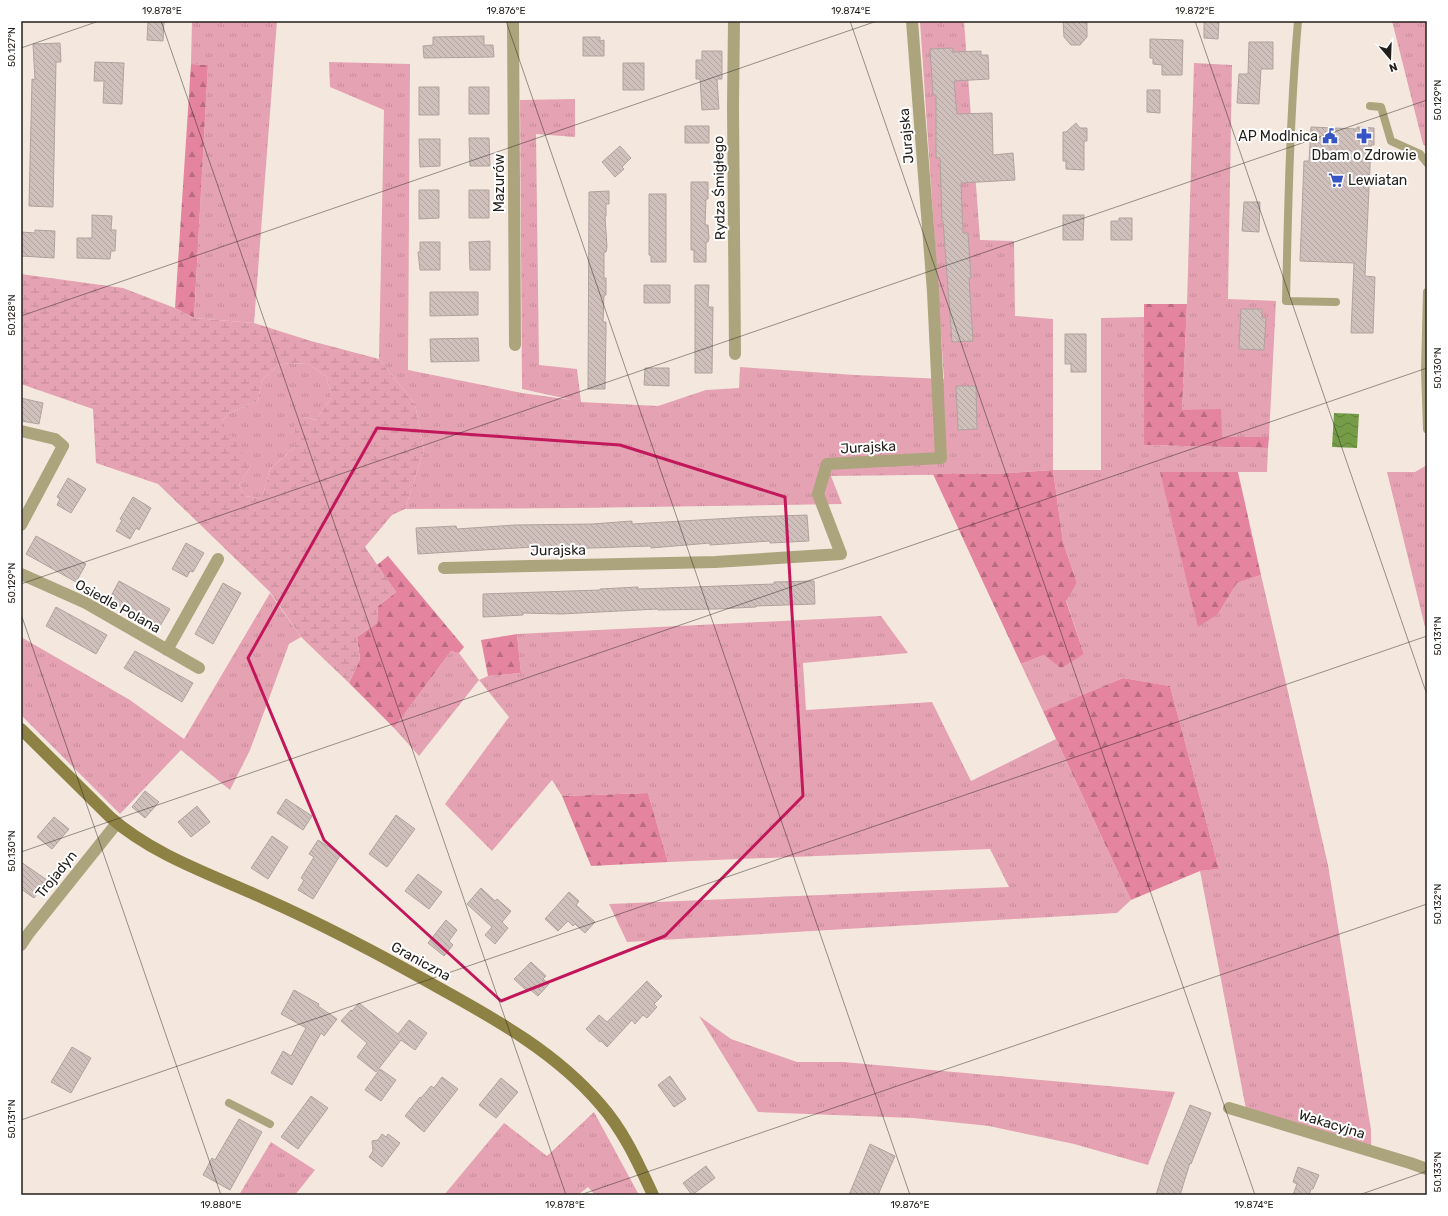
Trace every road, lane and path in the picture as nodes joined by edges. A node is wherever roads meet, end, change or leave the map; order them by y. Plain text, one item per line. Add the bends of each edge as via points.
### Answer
1 (514, 21) edge
2 (734, 21) edge
3 (912, 21) edge
4 (1298, 21) edge
5 (1370, 106) dead end
6 (1427, 163) edge
7 (1427, 292) edge
8 (1336, 302) dead end
9 (515, 345) dead end
10 (735, 354) dead end
11 (1427, 429) edge
12 (21, 431) edge
13 (21, 525) edge
14 (218, 559) dead end
15 (444, 568) dead end
16 (21, 574) edge
17 (167, 650) junction
18 (199, 668) dead end
19 (21, 729) edge
20 (117, 824) junction
21 (21, 945) edge
22 (229, 1103) dead end
23 (1229, 1108) dead end
24 (270, 1124) dead end
25 (1427, 1169) edge
26 (653, 1195) edge

1 - 9 street, Mazurów
2 - 10 street, Rydza Śmigłego
3 - 15 street, Jurajska via 933,292 941,458 827,464 818,494 841,554 715,562
4 - 8 lane via 1288,192 1286,301
5 - 6 lane via 1381,107 1391,141 1420,154
7 - 11 lane
12 - 13 street via 55,439 63,446
14 - 17 street
16 - 17 street, Osiedle Polana via 86,603
17 - 18 street, Osiedle Polana
19 - 20 street, Graniczna
20 - 21 street, Trojadyn
20 - 26 street, Graniczna via 162,852 340,934 471,1005 535,1045 576,1078 606,1110 627,1142
22 - 24 lane
23 - 25 street, Wakacyjna

